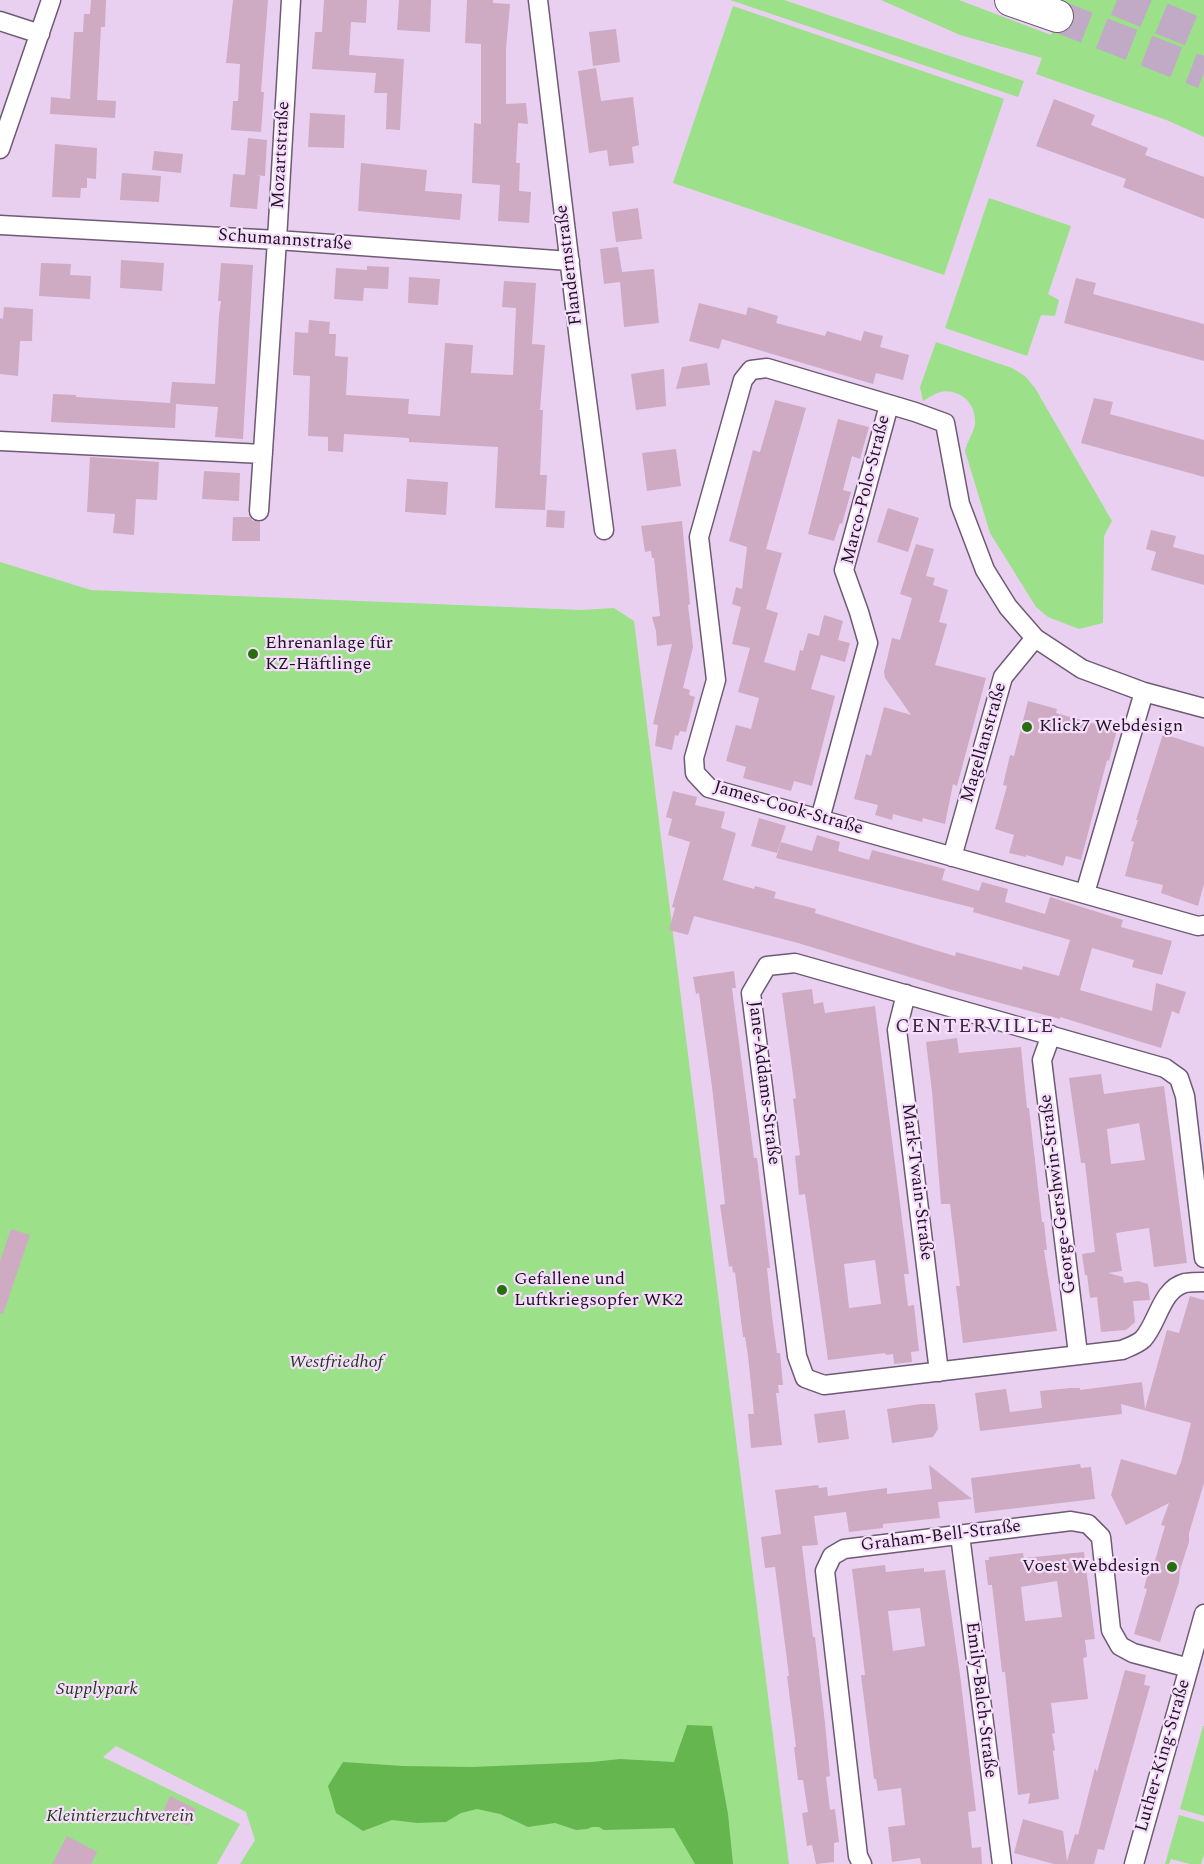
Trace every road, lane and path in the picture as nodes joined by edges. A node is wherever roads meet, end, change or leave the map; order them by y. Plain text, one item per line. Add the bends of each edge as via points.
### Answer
1 (51, 0) edge
2 (291, 0) edge
3 (538, 0) edge
4 (1011, 0) edge
5 (1058, 16) tunnel mouth
6 (0, 21) edge
7 (40, 34) junction
8 (0, 149) edge
9 (0, 225) edge
10 (278, 240) junction
11 (570, 261) junction
12 (889, 405) junction
13 (0, 441) edge
14 (264, 454) junction
15 (259, 511) dead end
16 (604, 530) dead end
17 (1035, 638) junction
18 (1144, 692) junction
19 (1204, 708) edge
20 (820, 819) junction
21 (952, 857) junction
22 (1085, 893) junction
23 (1204, 925) edge
24 (906, 994) junction
25 (1051, 1035) junction
26 (1204, 1258) edge
27 (1204, 1282) edge
28 (1078, 1354) junction
29 (939, 1372) junction
30 (960, 1535) junction
31 (1204, 1614) edge
32 (1189, 1668) junction
33 (862, 1864) edge
34 (1002, 1864) edge
35 (1134, 1864) edge

1 - 7 street
2 - 10 street, Mozartstraße
3 - 11 street, Flandernstraße
4 - 5 highway
6 - 7 street
7 - 8 street
9 - 10 street, Schumannstraße
10 - 11 street, Schumannstraße
10 - 14 street, Mozartstraße
11 - 16 street, Flandernstraße
12 - 17 street, James-Cook-Straße via 945,423 960,504 985,570 1008,607
12 - 20 street, Marco-Polo-Straße via 844,570 867,643
12 - 20 street, James-Cook-Straße via 767,368 751,370 743,380 699,537 716,680 694,758 695,773 709,788
13 - 14 street
14 - 15 street, Mozartstraße
17 - 18 street via 1082,669
17 - 21 street, Magellanstraße via 1003,677
18 - 19 street
18 - 22 street
20 - 21 street, James-Cook-Straße
21 - 22 street, James-Cook-Straße
22 - 23 street, James-Cook-Straße
24 - 25 street, Jane-Addams-Straße
24 - 29 street, Mark-Twain-Straße via 897,1030
24 - 29 street, Jane-Addams-Straße via 795,963 767,966 752,993 797,1356 805,1378 824,1385
25 - 26 street, Jane-Addams-Straße via 1165,1068 1179,1078 1185,1096
25 - 28 street, George-Gershwin-Straße via 1042,1060
27 - 28 street, Jane-Addams-Straße via 1184,1283 1173,1290 1142,1341 1122,1350
28 - 29 street, Jane-Addams-Straße
30 - 32 street, Graham-Bell-Straße via 1071,1521 1088,1524 1101,1537 1112,1630 1120,1646
30 - 33 street, Graham-Bell-Straße via 844,1549 832,1556 825,1571
30 - 34 street, Emily-Balch-Straße
31 - 32 street, Luther-King-Straße
32 - 35 street, Luther-King-Straße

